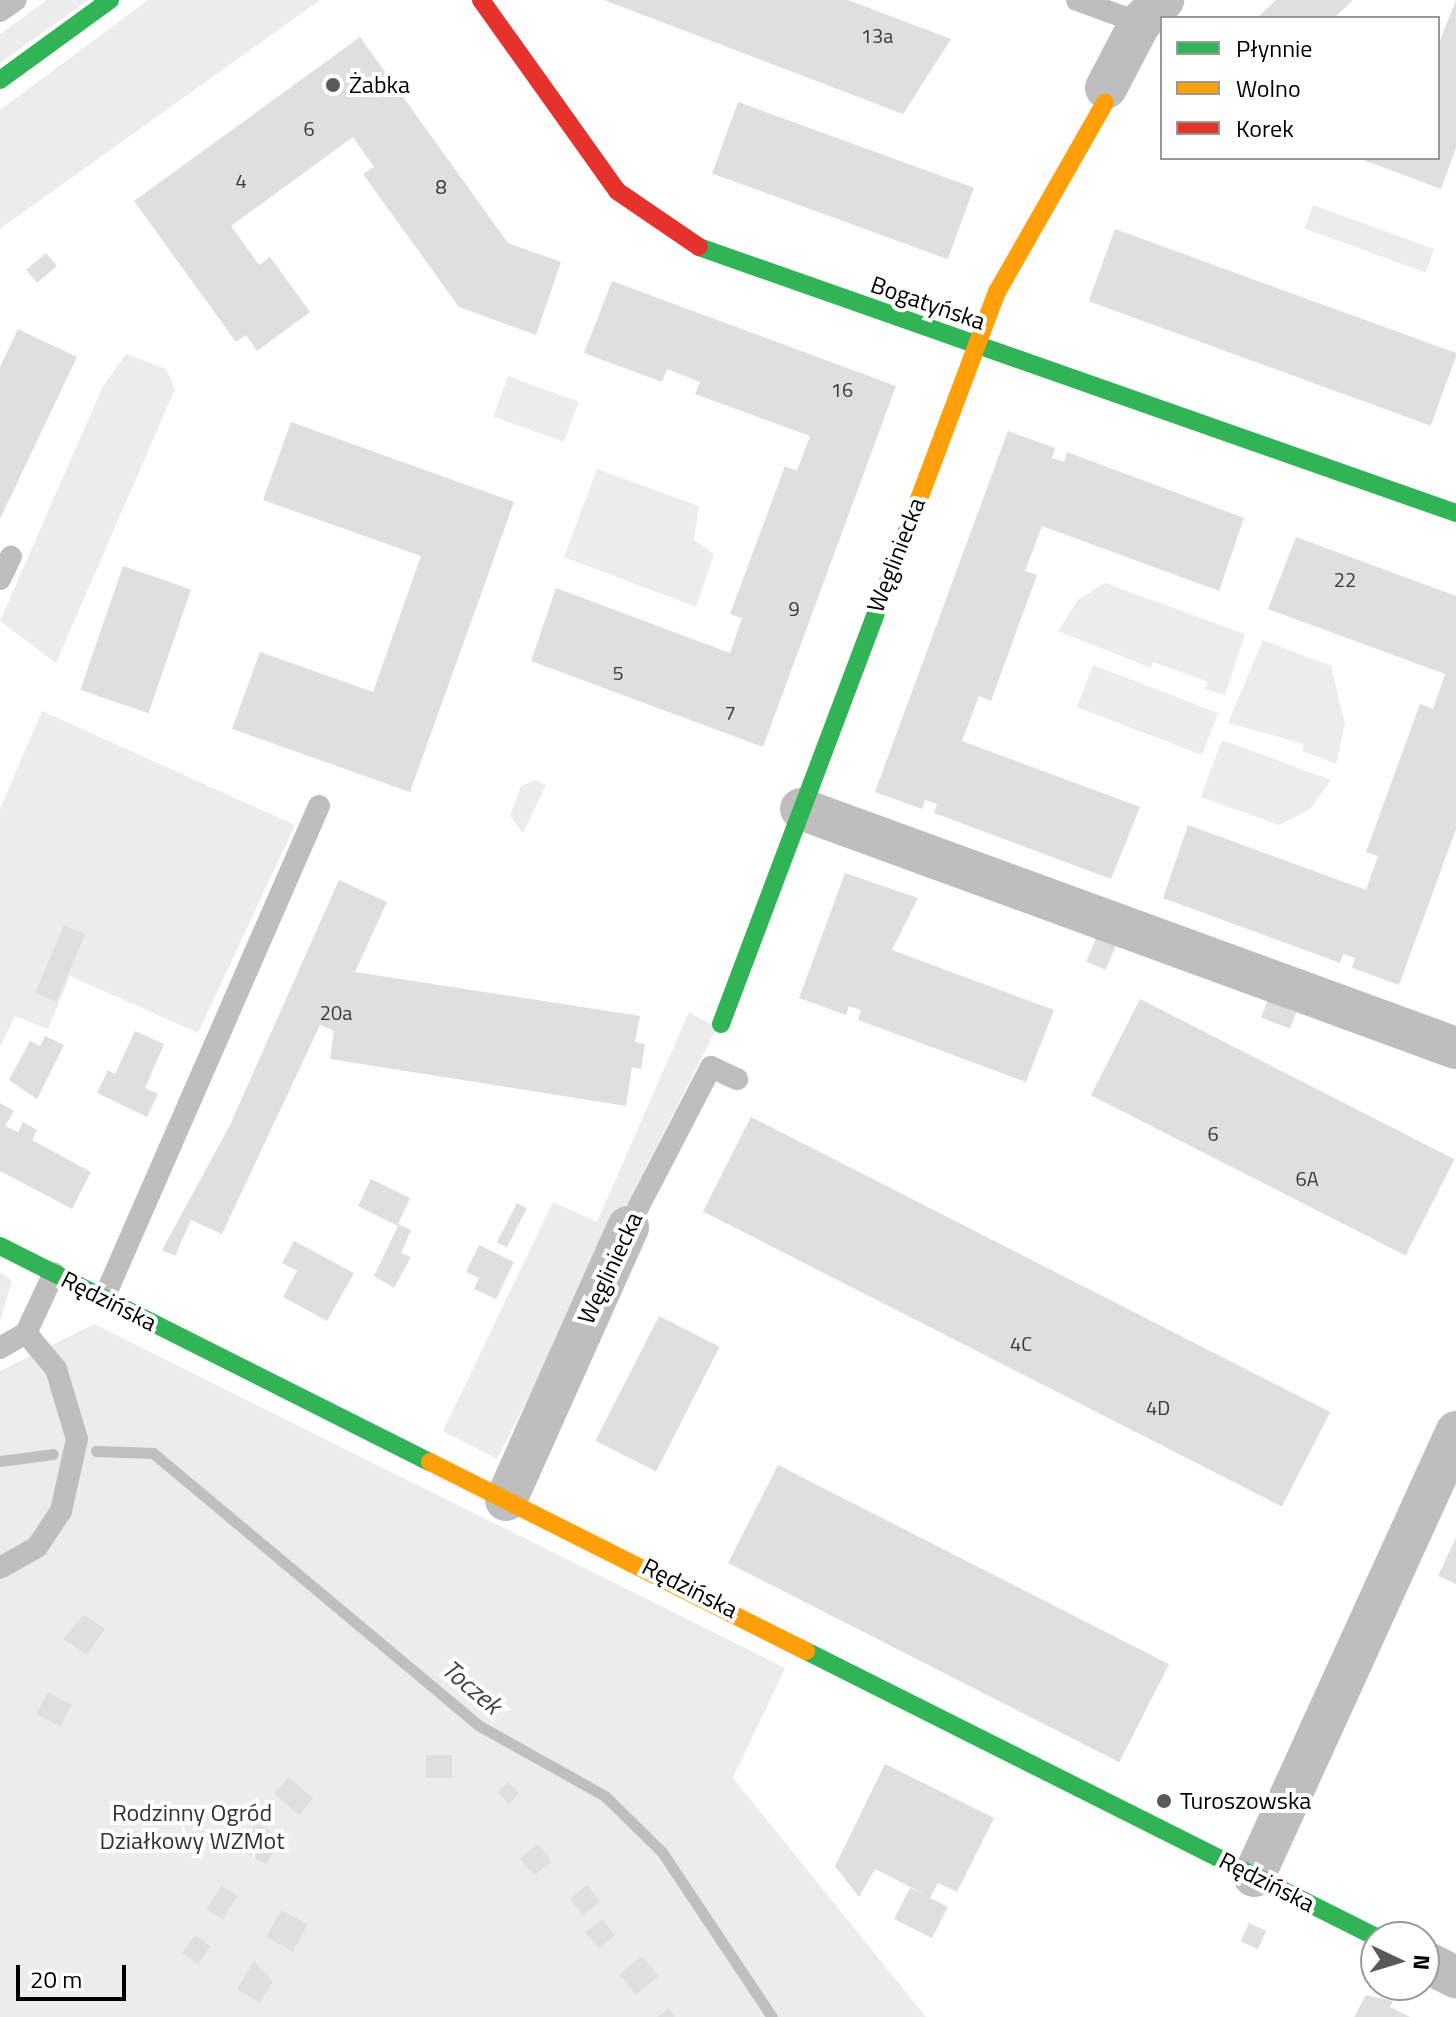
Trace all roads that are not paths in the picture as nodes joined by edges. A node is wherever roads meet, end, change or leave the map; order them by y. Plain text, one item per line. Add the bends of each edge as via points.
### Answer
1 (16, 0) edge
2 (110, 0) edge
3 (481, 0) edge
4 (1077, 0) edge
5 (0, 11) edge
6 (1151, 11) edge
7 (0, 80) edge
8 (1105, 95) joint
9 (975, 345) junction
10 (1456, 513) edge
11 (11, 556) dead end
12 (0, 579) edge
13 (319, 806) dead end
14 (801, 809) junction
15 (721, 1024) dead end
16 (1456, 1048) edge
17 (737, 1079) dead end
18 (628, 1227) joint
19 (0, 1246) edge
20 (54, 1273) junction
21 (104, 1298) junction
22 (26, 1333) junction
23 (0, 1348) edge
24 (1456, 1432) edge
25 (506, 1500) junction
26 (0, 1568) edge
27 (1254, 1876) junction
28 (1360, 1929) edge

1 - 5 lane
2 - 7 street
3 - 9 street, Bogatyńska via 617,191 656,222 698,247
4 - 6 lane
6 - 8 street, Węgliniecka
8 - 9 street, Węgliniecka via 997,292
9 - 10 street, Bogatyńska
9 - 14 street, Węgliniecka
11 - 12 lane
13 - 21 lane
14 - 15 street, Węgliniecka
14 - 16 street
17 - 18 lane, Węgliniecka via 711,1067
18 - 25 street, Węgliniecka
19 - 20 street, Rędzińska
20 - 21 street, Rędzińska
20 - 22 lane
21 - 25 street, Rędzińska
22 - 23 lane
22 - 26 lane via 56,1369 77,1439 61,1511 37,1547
24 - 27 street
25 - 27 street, Rędzińska
27 - 28 street, Rędzińska

